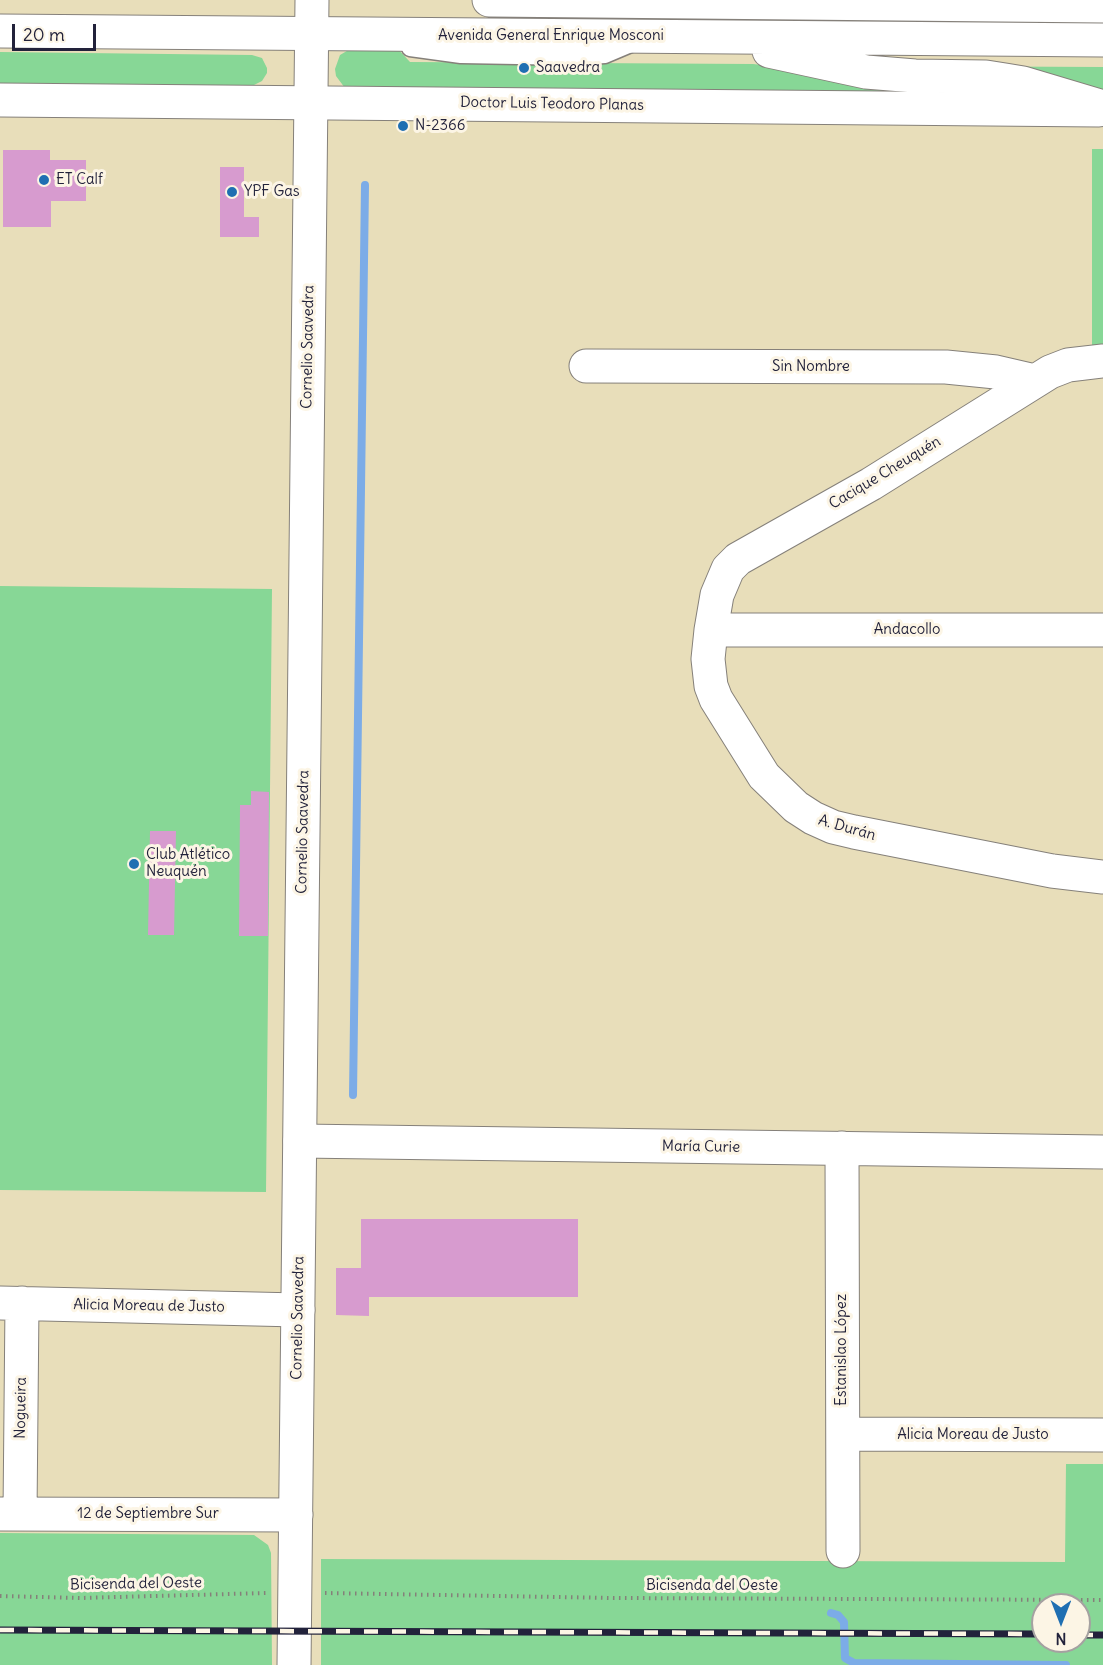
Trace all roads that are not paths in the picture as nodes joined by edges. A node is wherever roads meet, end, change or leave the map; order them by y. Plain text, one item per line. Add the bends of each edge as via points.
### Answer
1 (312, 0) edge
2 (489, 0) edge
3 (1103, 6) edge
4 (0, 31) edge
5 (312, 34) junction
6 (702, 37) junction
7 (1103, 40) edge
8 (0, 100) edge
9 (311, 102) junction
10 (1103, 108) edge
11 (1103, 361) edge
12 (586, 366) dead end
13 (1035, 381) junction
14 (711, 630) junction
15 (1103, 630) edge
16 (1103, 877) edge
17 (300, 1141) junction
18 (842, 1148) junction
19 (1103, 1152) edge
20 (11, 1303) edge
21 (298, 1310) junction
22 (843, 1434) junction
23 (1103, 1435) edge
24 (10, 1514) edge
25 (296, 1515) junction
26 (843, 1551) dead end
27 (294, 1665) edge

1 - 5 main road, Cornelio Saavedra
2 - 3 main road
4 - 5 main road, Avenida General Enrique Mosconi
5 - 6 main road, Avenida General Enrique Mosconi
5 - 9 main road, Cornelio Saavedra
6 - 7 main road, Avenida General Enrique Mosconi
6 - 10 main road via 866,72 986,77 1023,83
8 - 9 main road, Doctor Luis Teodoro Planas
9 - 10 main road, Doctor Luis Teodoro Planas
9 - 17 main road, Cornelio Saavedra
11 - 13 main road, Cacique Cheuquén via 1068,365
12 - 13 main road, Sin Nombre via 946,367
13 - 14 main road, Cacique Cheuquén via 871,484 738,559 722,581
14 - 15 main road, Andacollo
14 - 16 main road, A. Durán via 709,672 716,699 764,776 804,813 854,832 1052,871
17 - 18 main road, María Curie
17 - 21 main road, Cornelio Saavedra
18 - 19 main road, María Curie
18 - 22 main road, Estanislao López
20 - 21 main road, Alicia Moreau de Justo
20 - 24 main road, Nogueira
21 - 25 main road, Cornelio Saavedra
22 - 23 main road, Alicia Moreau de Justo
22 - 26 main road, Estanislao López
24 - 25 main road, 12 de Septiembre Sur
25 - 27 main road, Cornelio Saavedra

